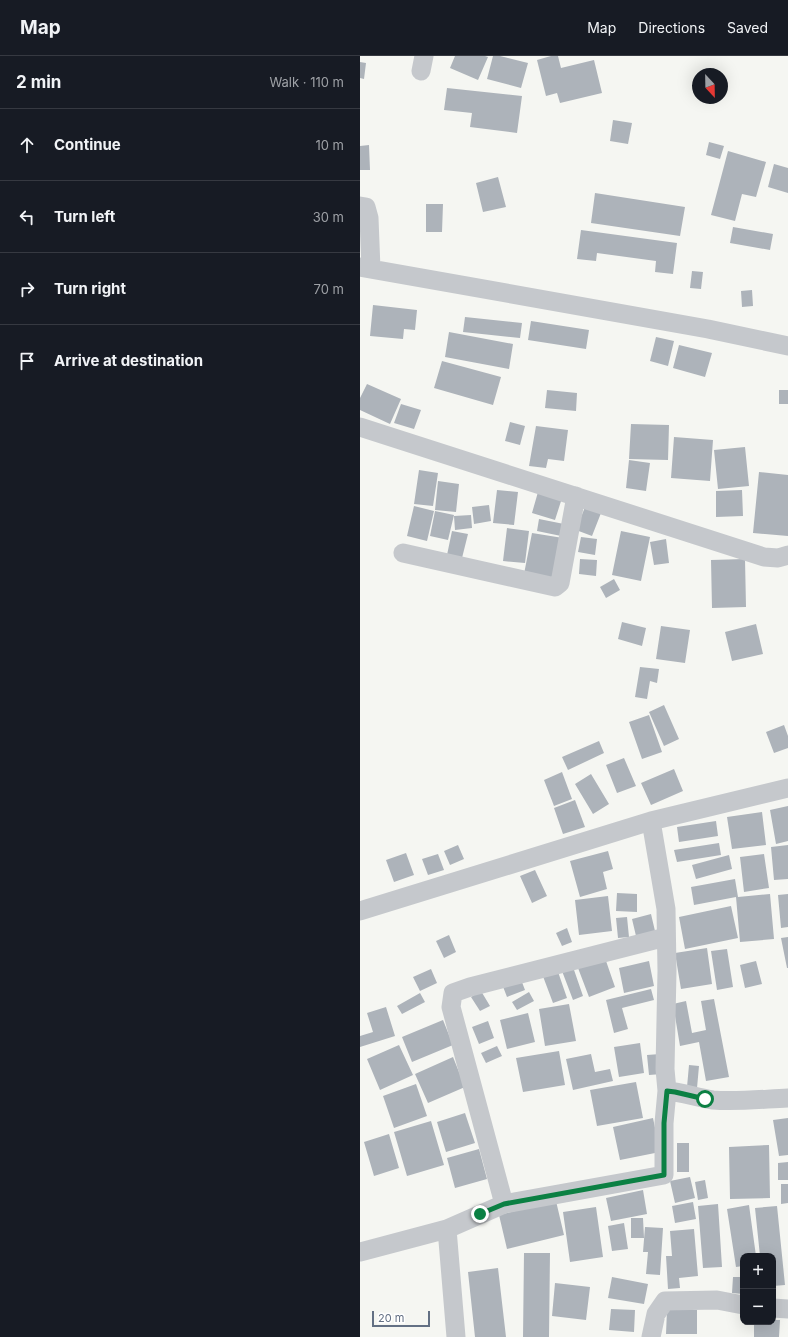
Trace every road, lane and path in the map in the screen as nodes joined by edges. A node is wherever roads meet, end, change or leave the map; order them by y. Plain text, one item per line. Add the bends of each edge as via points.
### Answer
1 (360, 206) edge
2 (365, 268) edge
3 (788, 346) edge
4 (360, 426) edge
5 (576, 496) junction
6 (403, 553) dead end
7 (788, 555) edge
8 (788, 788) edge
9 (651, 821) junction
10 (360, 910) edge
11 (666, 937) junction
12 (667, 1091) junction
13 (788, 1098) edge
14 (504, 1204) junction
15 (447, 1229) junction
16 (360, 1252) edge
17 (740, 1304) edge
18 (776, 1308) edge
19 (788, 1309) edge
20 (456, 1337) edge
21 (651, 1337) edge

1 - 2 street via 366,207 369,218
2 - 3 street via 708,329
4 - 5 street
5 - 6 street via 560,583 555,587
5 - 7 street via 764,557 778,558
8 - 9 street
9 - 10 street
9 - 11 street via 666,909
11 - 12 street
11 - 14 street via 470,986 453,993 451,1007
12 - 13 street via 715,1100
12 - 14 street via 664,1175
14 - 15 street
15 - 16 street
15 - 20 street
17 - 21 street via 717,1300 665,1300 656,1314
18 - 19 street

